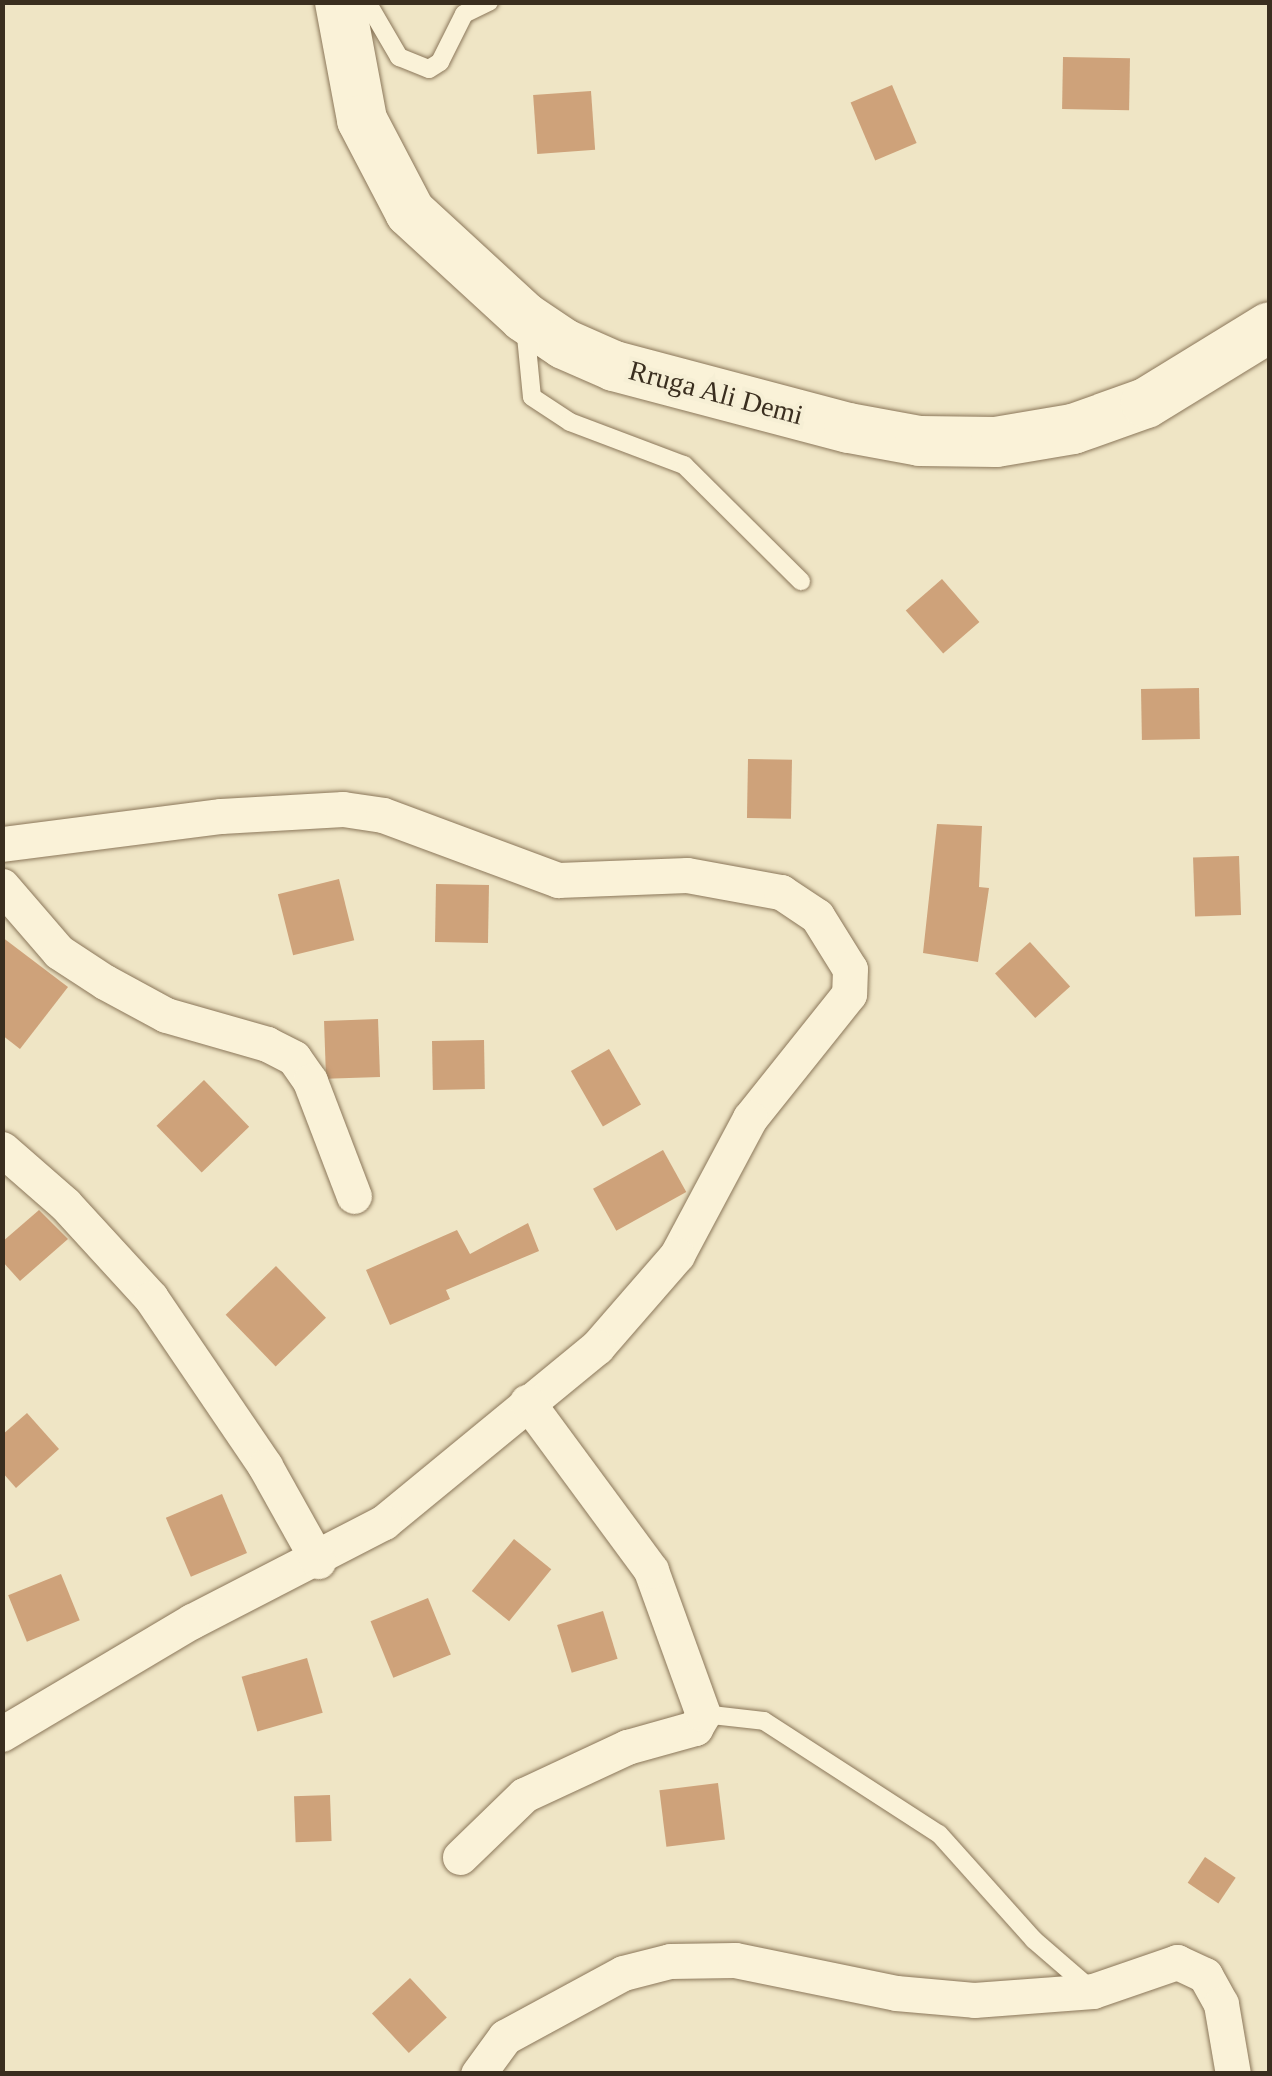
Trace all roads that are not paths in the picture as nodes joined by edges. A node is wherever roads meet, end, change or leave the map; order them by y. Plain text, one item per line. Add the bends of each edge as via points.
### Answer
1 (340, 2) edge
2 (367, 2) edge
3 (489, 2) edge
4 (524, 316) junction
5 (1270, 326) edge
6 (801, 582) dead end
7 (2, 844) edge
8 (2, 886) edge
9 (2, 1149) edge
10 (354, 1196) dead end
11 (527, 1402) junction
12 (318, 1561) junction
13 (704, 1714) junction
14 (2, 1734) edge
15 (460, 1857) dead end
16 (1093, 1991) junction
17 (478, 2074) edge
18 (1233, 2074) edge

1 - 4 main road, Rruga Ali Demi via 362,120 410,212
2 - 3 lane via 400,57 428,70 440,62 464,14
4 - 5 main road, Rruga Ali Demi via 564,344 614,366 920,441 996,442 1073,429 1146,403
4 - 6 lane via 532,397 570,422 684,465
7 - 11 street via 221,816 343,809 382,815 558,880 738,879 781,892 816,916 841,947 850,994 750,1118 677,1255 596,1347
8 - 10 street via 59,952 105,982 166,1015 294,1058 310,1080
9 - 12 street via 151,1298 265,1466
11 - 12 street via 384,1522
11 - 13 street via 651,1570
12 - 14 street via 192,1621
13 - 15 street via 696,1728 626,1747 524,1795
13 - 16 lane via 764,1721 940,1834 1034,1940
16 - 17 street via 974,2000 896,1993 735,1960 670,1961 584,1990 504,2037
16 - 18 street via 1177,1962 1204,1975 1222,2004

